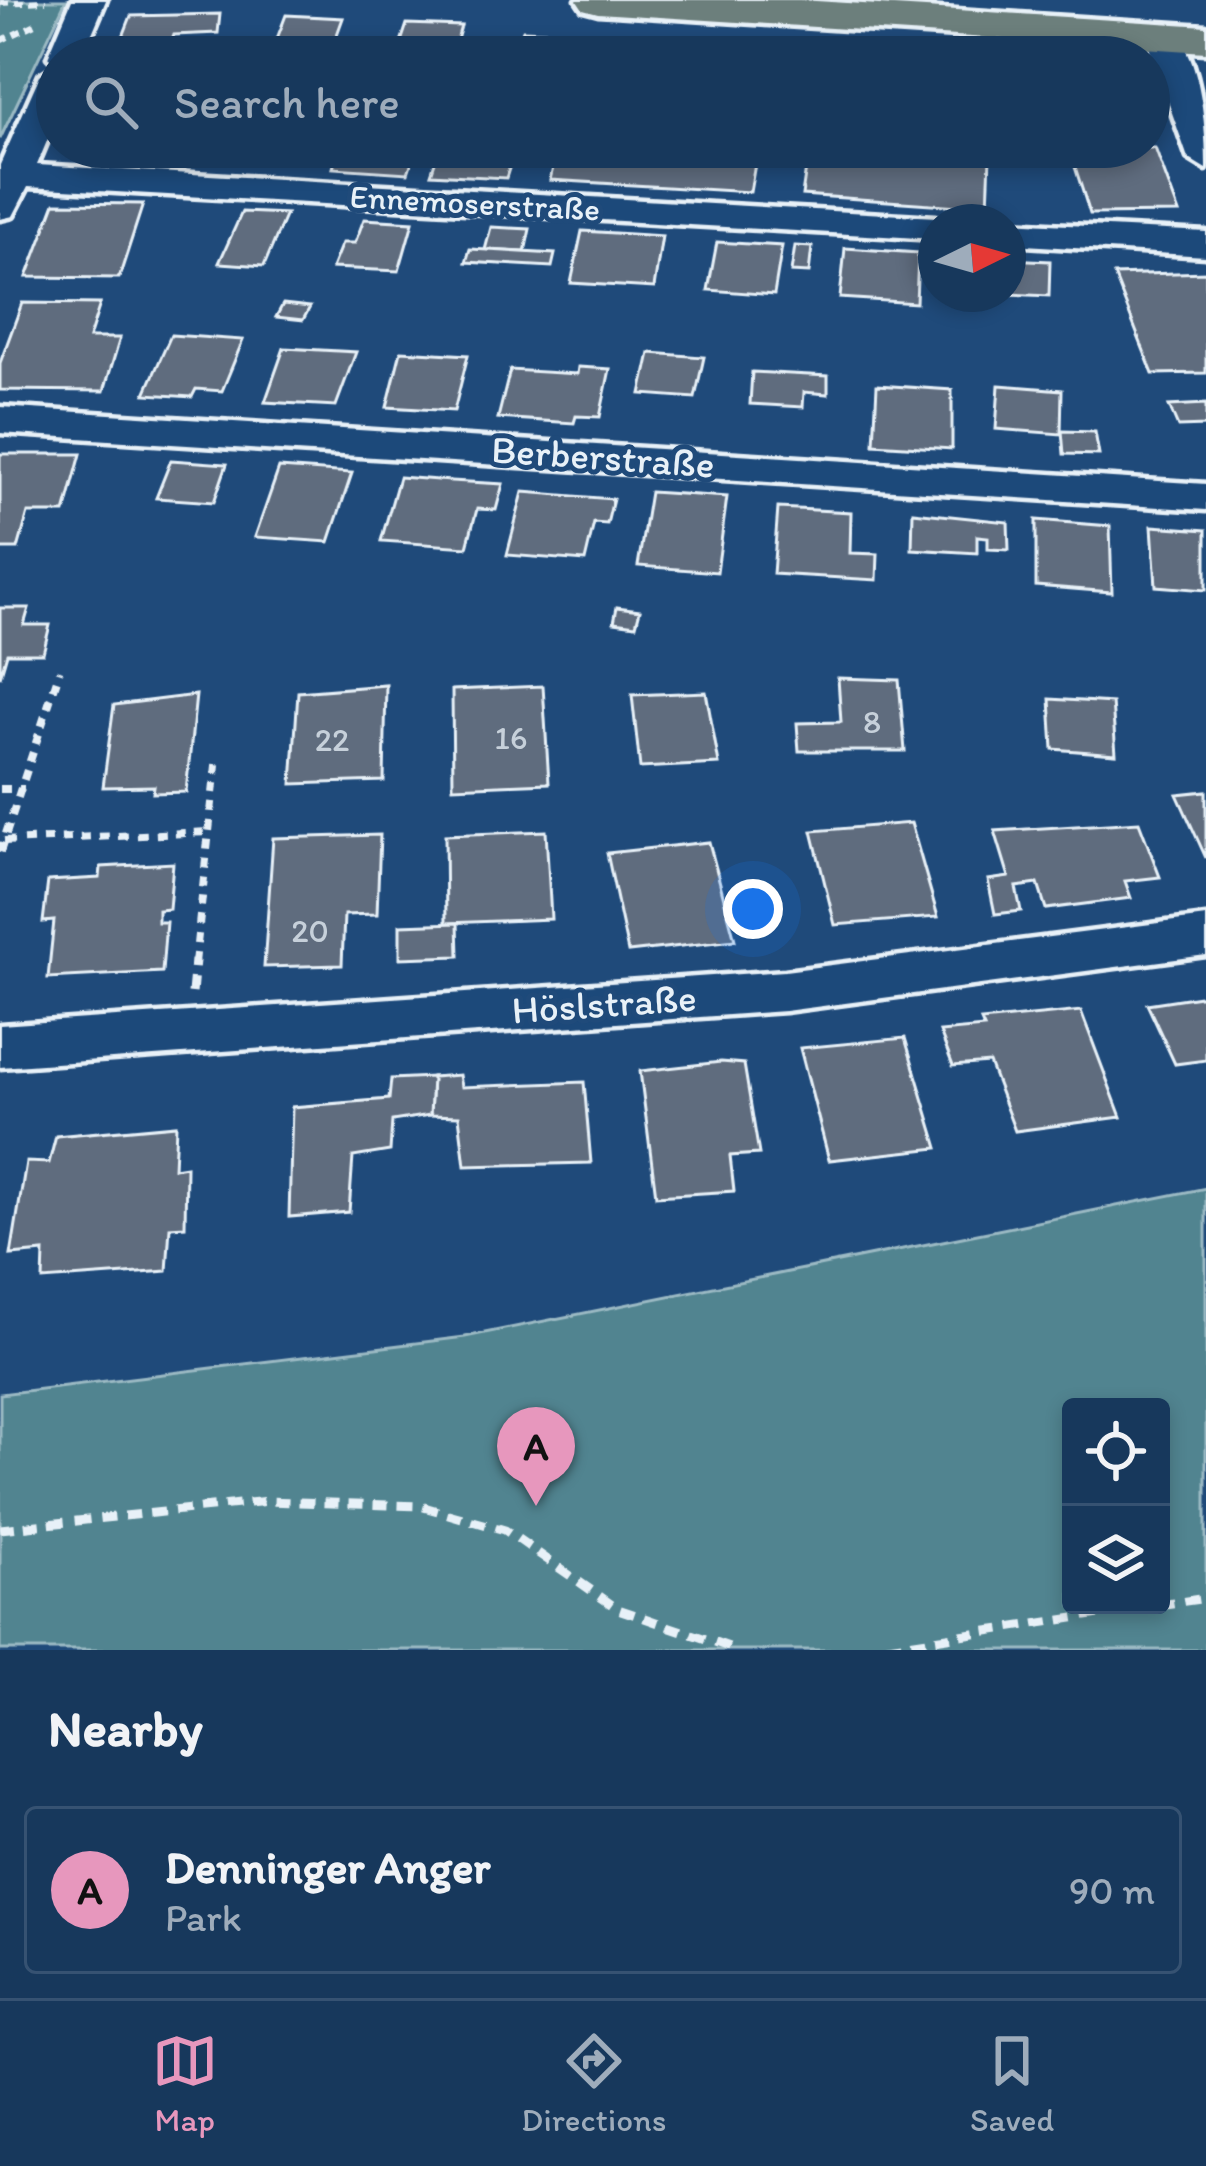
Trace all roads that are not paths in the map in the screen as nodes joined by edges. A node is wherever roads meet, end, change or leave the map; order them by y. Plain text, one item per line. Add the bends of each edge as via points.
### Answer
1 (89, 0) edge
2 (598, 0) edge
3 (74, 36) edge
4 (1162, 36) edge
5 (1170, 37) edge
6 (1206, 39) edge
7 (1170, 58) edge
8 (36, 124) edge
9 (1206, 158) edge
10 (7, 191) edge
11 (918, 227) edge
12 (1026, 233) edge
13 (1206, 244) edge
14 (0, 420) edge
15 (1206, 496) edge
16 (1206, 936) edge
17 (0, 1046) edge

1 - 3 street
2 - 4 main road via 914,13
5 - 6 main road
7 - 9 street
8 - 10 street
10 - 11 street, Ennemoserstraße
12 - 13 street
14 - 15 street, Berberstraße
16 - 17 street, Höslstraße via 784,991

